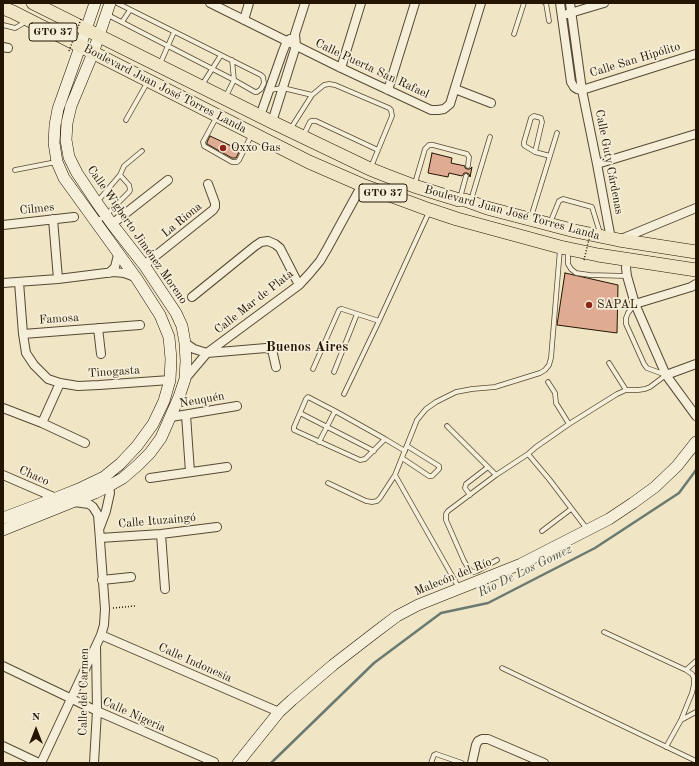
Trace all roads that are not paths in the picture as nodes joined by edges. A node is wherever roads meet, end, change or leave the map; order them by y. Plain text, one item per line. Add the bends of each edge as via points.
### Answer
1 (33, 3) edge
2 (95, 3) edge
3 (117, 3) edge
4 (210, 3) edge
5 (249, 3) edge
6 (305, 3) edge
7 (361, 3) edge
8 (415, 3) edge
9 (481, 3) edge
10 (524, 3) edge
11 (546, 3) edge
12 (560, 3) edge
13 (570, 3) edge
14 (604, 3) edge
15 (3, 8) edge
16 (108, 8) edge
17 (130, 10) junction
18 (571, 13) junction
19 (562, 16) junction
20 (28, 20) junction
21 (244, 20) junction
22 (549, 20) dead end
23 (122, 22) junction
24 (83, 24) junction
25 (3, 25) edge
26 (174, 32) junction
27 (295, 34) junction
28 (514, 34) dead end
29 (98, 36) junction
30 (287, 41) junction
31 (168, 45) junction
32 (296, 46) junction
33 (75, 48) junction
34 (93, 53) junction
35 (696, 54) edge
36 (221, 55) junction
37 (232, 60) junction
38 (159, 66) junction
39 (340, 68) junction
40 (213, 69) junction
41 (148, 80) junction
42 (234, 80) junction
43 (201, 86) junction
44 (283, 88) junction
45 (455, 89) junction
46 (270, 90) junction
47 (388, 90) junction
48 (582, 90) junction
49 (312, 95) junction
50 (225, 98) junction
51 (491, 103) dead end
52 (217, 115) junction
53 (266, 119) junction
54 (126, 120) dead end
55 (290, 130) junction
56 (252, 133) junction
57 (557, 133) dead end
58 (696, 134) edge
59 (303, 137) junction
60 (490, 137) dead end
61 (378, 150) junction
62 (142, 151) dead end
63 (535, 152) junction
64 (550, 156) junction
65 (57, 162) junction
66 (597, 164) junction
67 (468, 166) dead end
68 (370, 169) junction
69 (15, 170) dead end
70 (120, 175) junction
71 (466, 176) dead end
72 (168, 180) dead end
73 (208, 184) dead end
74 (362, 185) junction
75 (414, 186) junction
76 (465, 201) junction
77 (97, 202) junction
78 (696, 208) edge
79 (430, 210) junction
80 (74, 217) dead end
81 (53, 219) junction
82 (109, 219) junction
83 (531, 220) junction
84 (96, 222) junction
85 (3, 225) edge
86 (549, 225) junction
87 (606, 237) junction
88 (564, 248) junction
89 (117, 251) junction
90 (696, 252) edge
91 (627, 260) junction
92 (144, 265) junction
93 (696, 270) edge
94 (109, 273) junction
95 (627, 276) junction
96 (58, 279) junction
97 (137, 279) junction
98 (18, 282) junction
99 (3, 283) edge
100 (299, 284) junction
101 (696, 284) edge
102 (192, 297) dead end
103 (635, 304) junction
104 (357, 314) junction
105 (379, 322) junction
106 (140, 325) dead end
107 (98, 328) junction
108 (23, 334) junction
109 (185, 343) junction
110 (207, 353) junction
111 (101, 354) dead end
112 (609, 363) dead end
113 (696, 364) edge
114 (276, 367) dead end
115 (313, 369) dead end
116 (334, 372) dead end
117 (666, 375) junction
118 (185, 378) junction
119 (170, 380) junction
120 (548, 382) dead end
121 (60, 383) junction
122 (626, 390) junction
123 (344, 394) dead end
124 (237, 406) dead end
125 (3, 408) edge
126 (335, 411) junction
127 (300, 413) junction
128 (186, 415) junction
129 (696, 416) edge
130 (171, 417) junction
131 (42, 424) junction
132 (569, 424) junction
133 (327, 426) junction
134 (447, 426) dead end
135 (385, 439) junction
136 (319, 442) junction
137 (696, 442) edge
138 (85, 443) dead end
139 (407, 446) junction
140 (374, 451) junction
141 (405, 451) junction
142 (528, 454) junction
143 (402, 458) junction
144 (227, 467) dead end
145 (488, 467) junction
146 (190, 472) junction
147 (3, 475) edge
148 (395, 475) junction
149 (496, 475) junction
150 (150, 478) dead end
151 (106, 481) junction
152 (328, 483) dead end
153 (470, 495) junction
154 (56, 498) junction
155 (72, 502) junction
156 (571, 509) junction
157 (3, 518) edge
158 (217, 527) dead end
159 (99, 528) junction
160 (587, 529) junction
161 (3, 530) edge
162 (542, 531) dead end
163 (161, 534) junction
164 (100, 538) junction
165 (497, 560) dead end
166 (131, 577) dead end
167 (102, 580) junction
168 (460, 588) junction
169 (165, 589) dead end
170 (604, 632) dead end
171 (101, 635) junction
172 (96, 644) junction
173 (696, 661) edge
174 (3, 666) edge
175 (502, 668) dead end
176 (686, 670) junction
177 (694, 692) edge
178 (70, 699) junction
179 (97, 711) junction
180 (279, 712) junction
181 (696, 712) edge
182 (681, 720) junction
183 (3, 746) edge
184 (666, 747) junction
185 (522, 759) edge
186 (696, 761) edge
187 (214, 762) edge
188 (40, 763) edge
189 (94, 763) edge
190 (238, 763) edge
191 (431, 763) edge
192 (462, 763) edge
193 (472, 763) edge
194 (544, 763) edge

1 - 24 main road, Boulevard Juan José Torres Landa / GTO 37
2 - 24 street, Calle Wigberto Jiménez Moreno
3 - 17 lane
4 - 21 street, Calle Puerta San Rafael
5 - 21 street
6 - 27 street
7 - 39 street
8 - 47 street
9 - 45 street, Calle Puerta San Rafael
10 - 28 lane
11 - 22 lane
12 - 19 street, Calle Guty Cárdenas
13 - 18 street, Calle Guty Cárdenas
14 - 18 street
15 - 20 main road, Boulevard Juan José Torres Landa / GTO 37
16 - 23 lane
16 - 29 street, Calle Wigberto Jiménez Moreno
17 - 23 lane
17 - 26 lane
18 - 19 street
18 - 48 street, Calle Guty Cárdenas
19 - 48 street, Calle Guty Cárdenas via 571,82 574,87
20 - 25 lane via 18,27
20 - 33 main road, Boulevard Juan José Torres Landa / GTO 37
21 - 30 street, Calle Puerta San Rafael
23 - 31 lane
24 - 29 main road, Boulevard Juan José Torres Landa / GTO 37
24 - 33 street, Calle Wigberto Jiménez Moreno
26 - 31 lane
26 - 36 lane
27 - 30 street
27 - 32 street
29 - 34 street, Calle Wigberto Jiménez Moreno
29 - 38 main road, Boulevard Juan José Torres Landa / GTO 37
30 - 32 street, Calle Puerta San Rafael
30 - 46 street
31 - 38 lane
31 - 40 lane
32 - 39 street, Calle Puerta San Rafael
32 - 44 street
33 - 34 main road, Boulevard Juan José Torres Landa / GTO 37
33 - 65 street, Calle Wigberto Jiménez Moreno via 55,125
34 - 41 main road, Boulevard Juan José Torres Landa / GTO 37
34 - 77 street, Calle Wigberto Jiménez Moreno via 71,106 66,140 77,174
35 - 48 street, Calle San Hipólito
36 - 37 lane
36 - 40 lane
37 - 42 lane
37 - 42 lane via 261,75 264,83 260,91 255,92
38 - 43 main road, Boulevard Juan José Torres Landa / GTO 37
39 - 47 street, Calle Puerta San Rafael
40 - 42 lane
40 - 43 lane
41 - 52 main road, Boulevard Juan José Torres Landa / GTO 37
41 - 54 lane
42 - 50 lane
43 - 50 main road, Boulevard Juan José Torres Landa / GTO 37
44 - 46 lane
44 - 49 lane
44 - 53 street
45 - 47 street, Calle Puerta San Rafael via 450,104 438,110 431,110
45 - 51 street
46 - 53 street
48 - 66 street, Calle Guty Cárdenas
49 - 55 lane
49 - 61 lane via 324,85 335,85 392,110
50 - 53 main road, Boulevard Juan José Torres Landa / GTO 37
52 - 56 main road, Boulevard Juan José Torres Landa / GTO 37
52 - 56 lane via 203,142 204,146 232,162 239,160
53 - 55 main road, Boulevard Juan José Torres Landa / GTO 37
55 - 59 main road, Boulevard Juan José Torres Landa / GTO 37
56 - 74 main road, Boulevard Juan José Torres Landa / GTO 37
57 - 64 lane
58 - 66 street
59 - 61 lane via 310,122 316,120
59 - 68 main road, Boulevard Juan José Torres Landa / GTO 37
60 - 76 lane
61 - 68 lane
62 - 70 lane via 124,166
63 - 63 lane via 542,122 541,118 534,116 530,118 524,142 525,146
63 - 64 lane
64 - 83 lane
65 - 69 lane
65 - 84 street, Calle Wigberto Jiménez Moreno via 64,178
66 - 87 street, Calle Guty Cárdenas
67 - 75 lane via 467,154 429,145
68 - 75 main road, Boulevard Juan José Torres Landa / GTO 37
70 - 77 lane
70 - 82 lane via 130,185 130,190
71 - 76 lane
72 - 82 street
73 - 92 street, La Riona via 215,203 213,210
74 - 79 main road, Boulevard Juan José Torres Landa / GTO 37
74 - 100 street, Calle Mar de Plata via 320,261
75 - 76 main road, Boulevard Juan José Torres Landa / GTO 37
76 - 83 main road, Boulevard Juan José Torres Landa / GTO 37
77 - 82 street, Calle Wigberto Jiménez Moreno
78 - 87 street
79 - 88 main road, Boulevard Juan José Torres Landa / GTO 37
79 - 105 lane
80 - 81 street, Cilmes
81 - 85 street, Cilmes
81 - 96 street
82 - 84 lane
82 - 92 street, Calle Wigberto Jiménez Moreno
83 - 86 main road, Boulevard Juan José Torres Landa / GTO 37
84 - 89 street, Calle Wigberto Jiménez Moreno
86 - 87 main road, Boulevard Juan José Torres Landa / GTO 37
86 - 87 lane via 559,201 563,199 592,207
87 - 90 main road, Boulevard Juan José Torres Landa / GTO 37
88 - 91 main road, Boulevard Juan José Torres Landa / GTO 37
88 - 95 lane via 568,264 576,273
88 - 139 lane via 549,365 540,373 495,387 456,392 436,402 417,420
89 - 94 street via 115,267
89 - 97 street, Calle Wigberto Jiménez Moreno
91 - 93 main road, Boulevard Juan José Torres Landa / GTO 37
91 - 95 street
92 - 109 street, Calle Wigberto Jiménez Moreno via 176,313 182,326
94 - 96 street
94 - 97 street via 124,273
95 - 103 street
96 - 98 street
97 - 119 street, Calle Wigberto Jiménez Moreno via 160,314 169,337
98 - 99 street
98 - 108 street
100 - 102 street via 280,248 268,241 255,246
100 - 110 street, Calle Mar de Plata
101 - 103 street
103 - 117 street
103 - 117 lane via 628,313 626,324 647,368
104 - 105 lane
104 - 115 lane via 339,310
104 - 116 lane
105 - 123 lane
106 - 107 street, Famosa
107 - 108 street, Famosa
107 - 111 street
108 - 121 street via 26,353 34,365 48,378
109 - 110 street
109 - 118 street, Calle Wigberto Jiménez Moreno
110 - 114 street via 266,348 272,350
110 - 118 street, Calle Mar de Plata
112 - 122 lane
113 - 117 street
117 - 122 lane via 645,389
117 - 129 street
118 - 130 street, Calle Wigberto Jiménez Moreno
119 - 121 street, Tinogasta via 78,386
119 - 151 street, Calle Wigberto Jiménez Moreno via 164,401 152,424 137,446
120 - 132 lane via 555,392 556,403
121 - 131 street
122 - 132 lane
124 - 128 street, Neuquén
125 - 131 street
126 - 127 lane via 308,397
126 - 133 lane
126 - 135 lane
127 - 133 lane
127 - 136 lane via 294,430
128 - 130 street, Neuquén
128 - 146 street
130 - 151 street, Calle Wigberto Jiménez Moreno via 161,438 138,465 123,478
131 - 138 street
132 - 142 lane
133 - 136 lane
133 - 140 lane
134 - 145 lane
135 - 140 lane
135 - 141 lane
136 - 140 lane via 360,460
137 - 160 street, Malecón del Río via 677,466 655,487 609,519
139 - 141 lane
139 - 143 lane via 439,466 439,469 429,476
141 - 143 lane
142 - 149 lane
142 - 156 lane
143 - 148 lane
144 - 146 street
145 - 149 lane
145 - 153 lane via 466,484 465,488
146 - 150 street
147 - 154 street, Chaco
148 - 152 lane via 380,498 372,502
148 - 168 lane
149 - 153 lane
151 - 154 street, Calle Wigberto Jiménez Moreno
151 - 155 street, Calle Wigberto Jiménez Moreno
151 - 159 street, Calle del Carmen via 110,494
153 - 165 lane via 448,511 446,520 471,571 477,571
154 - 157 street, Calle Wigberto Jiménez Moreno
155 - 159 street, Calle del Carmen via 93,507 98,515
155 - 161 street, Calle Wigberto Jiménez Moreno
156 - 160 lane
156 - 162 lane
158 - 163 street, Calle Ituzaingó
159 - 164 street, Calle del Carmen
160 - 168 street, Malecón del Río via 521,564
163 - 164 street, Calle Ituzaingó
163 - 169 street
164 - 167 street, Calle del Carmen
166 - 167 street
167 - 171 street, Calle del Carmen via 105,609
168 - 180 street, Malecón del Río via 397,616 333,665
170 - 176 lane
171 - 172 street, Calle del Carmen
171 - 180 street, Calle Indonesia
172 - 178 street
172 - 179 street, Calle del Carmen
173 - 176 lane
174 - 178 street, Calle Nigeria
175 - 184 lane
176 - 177 lane via 694,678
177 - 182 lane
178 - 179 street, Calle Nigeria
178 - 188 street
179 - 187 street, Calle Nigeria
179 - 189 street, Calle del Carmen
180 - 190 street, Malecón del Río
181 - 182 lane
182 - 184 lane
183 - 188 street
184 - 186 lane
185 - 193 street via 488,739 482,739 476,745
185 - 194 street
191 - 192 lane via 436,754

